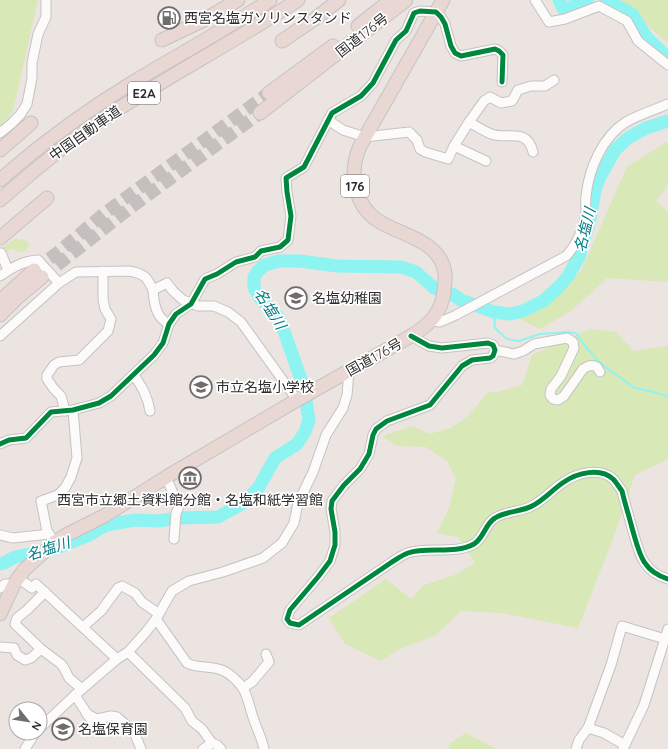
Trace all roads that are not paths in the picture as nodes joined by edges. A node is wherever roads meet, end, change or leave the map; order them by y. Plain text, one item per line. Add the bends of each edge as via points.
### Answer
1 (46, 0) edge
2 (238, 0) edge
3 (270, 0) edge
4 (298, 0) edge
5 (340, 0) edge
6 (391, 0) edge
7 (406, 0) edge
8 (443, 0) edge
9 (534, 0) edge
10 (597, 3) edge
11 (436, 12) junction
12 (162, 40) dead end
13 (282, 41) dead end
14 (668, 65) edge
15 (554, 80) dead end
16 (502, 82) dead end
17 (269, 93) tunnel mouth
18 (668, 104) edge
19 (260, 113) tunnel mouth
20 (328, 120) junction
21 (469, 122) junction
22 (31, 123) dead end
23 (0, 133) edge
24 (365, 137) junction
25 (454, 146) junction
26 (0, 150) edge
27 (533, 152) dead end
28 (486, 162) dead end
29 (0, 180) edge
30 (47, 198) dead end
31 (0, 200) edge
32 (0, 238) edge
33 (0, 253) edge
34 (8, 270) junction
35 (103, 271) junction
36 (0, 276) edge
37 (59, 283) junction
38 (153, 290) junction
39 (0, 301) edge
40 (191, 304) junction
41 (0, 315) edge
42 (432, 321) junction
43 (169, 324) junction
44 (0, 336) edge
45 (411, 336) junction
46 (495, 350) junction
47 (349, 371) junction
48 (600, 372) dead end
49 (134, 374) junction
50 (301, 398) junction
51 (69, 410) junction
52 (150, 411) dead end
53 (0, 444) edge
54 (166, 477) junction
55 (0, 536) edge
56 (52, 538) junction
57 (174, 539) dead end
58 (668, 578) edge
59 (16, 581) junction
60 (0, 588) edge
61 (45, 592) junction
62 (0, 614) edge
63 (158, 616) junction
64 (84, 627) junction
65 (668, 629) edge
66 (665, 639) junction
67 (0, 647) edge
68 (41, 649) junction
69 (128, 652) junction
70 (266, 654) dead end
71 (117, 659) junction
72 (243, 688) junction
73 (78, 692) junction
74 (87, 714) junction
75 (48, 720) edge
76 (588, 728) junction
77 (98, 731) dead end
78 (212, 743) junction
79 (624, 747) edge
80 (141, 749) edge
81 (204, 749) edge
82 (221, 749) edge
83 (264, 749) edge
84 (576, 749) edge

1 - 23 street via 46,17 38,34 27,104 16,120
2 - 12 highway
3 - 29 highway, 中国自動車道 / E2A via 96,106 58,132
4 - 31 highway, 中国自動車道 / E2A via 102,119 29,174
5 - 13 highway
6 - 17 highway, 国道176号
7 - 19 highway, 国道176号
8 - 11 highway, 国道176号 / 176
9 - 10 street via 549,22 565,19
10 - 14 street via 626,21 638,41
11 - 16 street via 445,24 455,53 462,56 495,49 503,55
11 - 20 street via 420,10 414,14 406,31 396,40 373,83 361,96 332,113
11 - 24 highway, 国道176号 / 176
15 - 21 street via 545,86 531,86 518,90 512,101 501,104 493,98 484,100
18 - 42 street via 625,122 609,136 600,150 590,178 586,197 586,217 572,249 566,256 456,315 440,322
20 - 24 street via 343,130
20 - 40 street via 304,167 286,178 291,216 288,240 280,247 261,251 255,257 236,262 205,279
21 - 25 street
21 - 27 street via 492,134 520,136 528,141
22 - 26 highway
24 - 25 street via 409,132 417,140 420,149 448,158
24 - 42 highway, 国道176号 / 176 via 357,154 353,175 360,201 376,219 420,240 433,251 445,273 444,295
25 - 28 street
30 - 32 highway
33 - 34 street
34 - 36 street
34 - 37 street via 24,262 38,260
35 - 37 street via 76,272
35 - 38 street via 138,272 148,278
35 - 51 street via 103,299 111,319 108,332 79,360 54,364 47,375
37 - 44 street
38 - 40 street via 167,283 183,300
38 - 43 street via 158,313 161,319
39 - 41 highway via 38,274
40 - 43 street via 176,314
40 - 50 street via 214,306 241,322
42 - 45 highway, 国道176号 / 176
43 - 49 street via 163,343
45 - 46 street via 429,346 442,348 488,343 493,345
45 - 47 highway, 国道176号 / 176
46 - 48 street via 514,354 534,344 570,339 574,348 550,395 558,400 587,367 593,365
46 - 58 street via 490,358 472,360 462,366 430,405 387,420 376,429 369,454 360,469 332,501 335,545 330,561 290,610 287,619 290,623 299,625 408,553 464,548 474,544 495,518 534,505 575,476 596,472 613,479 622,491 643,561 654,573
47 - 50 highway, 国道176号 / 176
47 - 63 street via 343,408 326,435 313,472 298,503 294,523 282,543 263,558 223,572 189,580 172,591
49 - 51 street via 111,396 99,403
49 - 52 street via 143,389
50 - 54 highway, 国道176号 / 176
51 - 53 street via 51,412 26,438
51 - 56 street via 77,458 65,488 58,495 41,501 47,531
54 - 56 highway, 国道176号 / 176 via 104,516 66,535
54 - 57 street via 179,507 176,513
55 - 56 street
56 - 59 highway, 国道176号 / 176
59 - 60 street
59 - 61 street via 32,588 36,584
59 - 62 highway, 国道176号 / 176
61 - 64 street
61 - 68 street via 15,620 15,624
63 - 64 street via 135,593 122,586
63 - 69 street
63 - 72 street via 187,663 224,671
64 - 71 street
65 - 66 street
66 - 76 street via 622,626 611,666
66 - 79 street via 644,705
67 - 68 street via 14,648 16,655 25,660
68 - 73 street via 61,664
69 - 71 street
69 - 78 street via 185,708 192,721 202,729
70 - 72 street via 269,662 252,682
71 - 73 street
72 - 83 street
73 - 74 street
73 - 75 street
74 - 77 street
74 - 80 street via 97,719 117,717 134,732
76 - 79 street via 604,733
76 - 84 street
78 - 81 street
78 - 82 street

